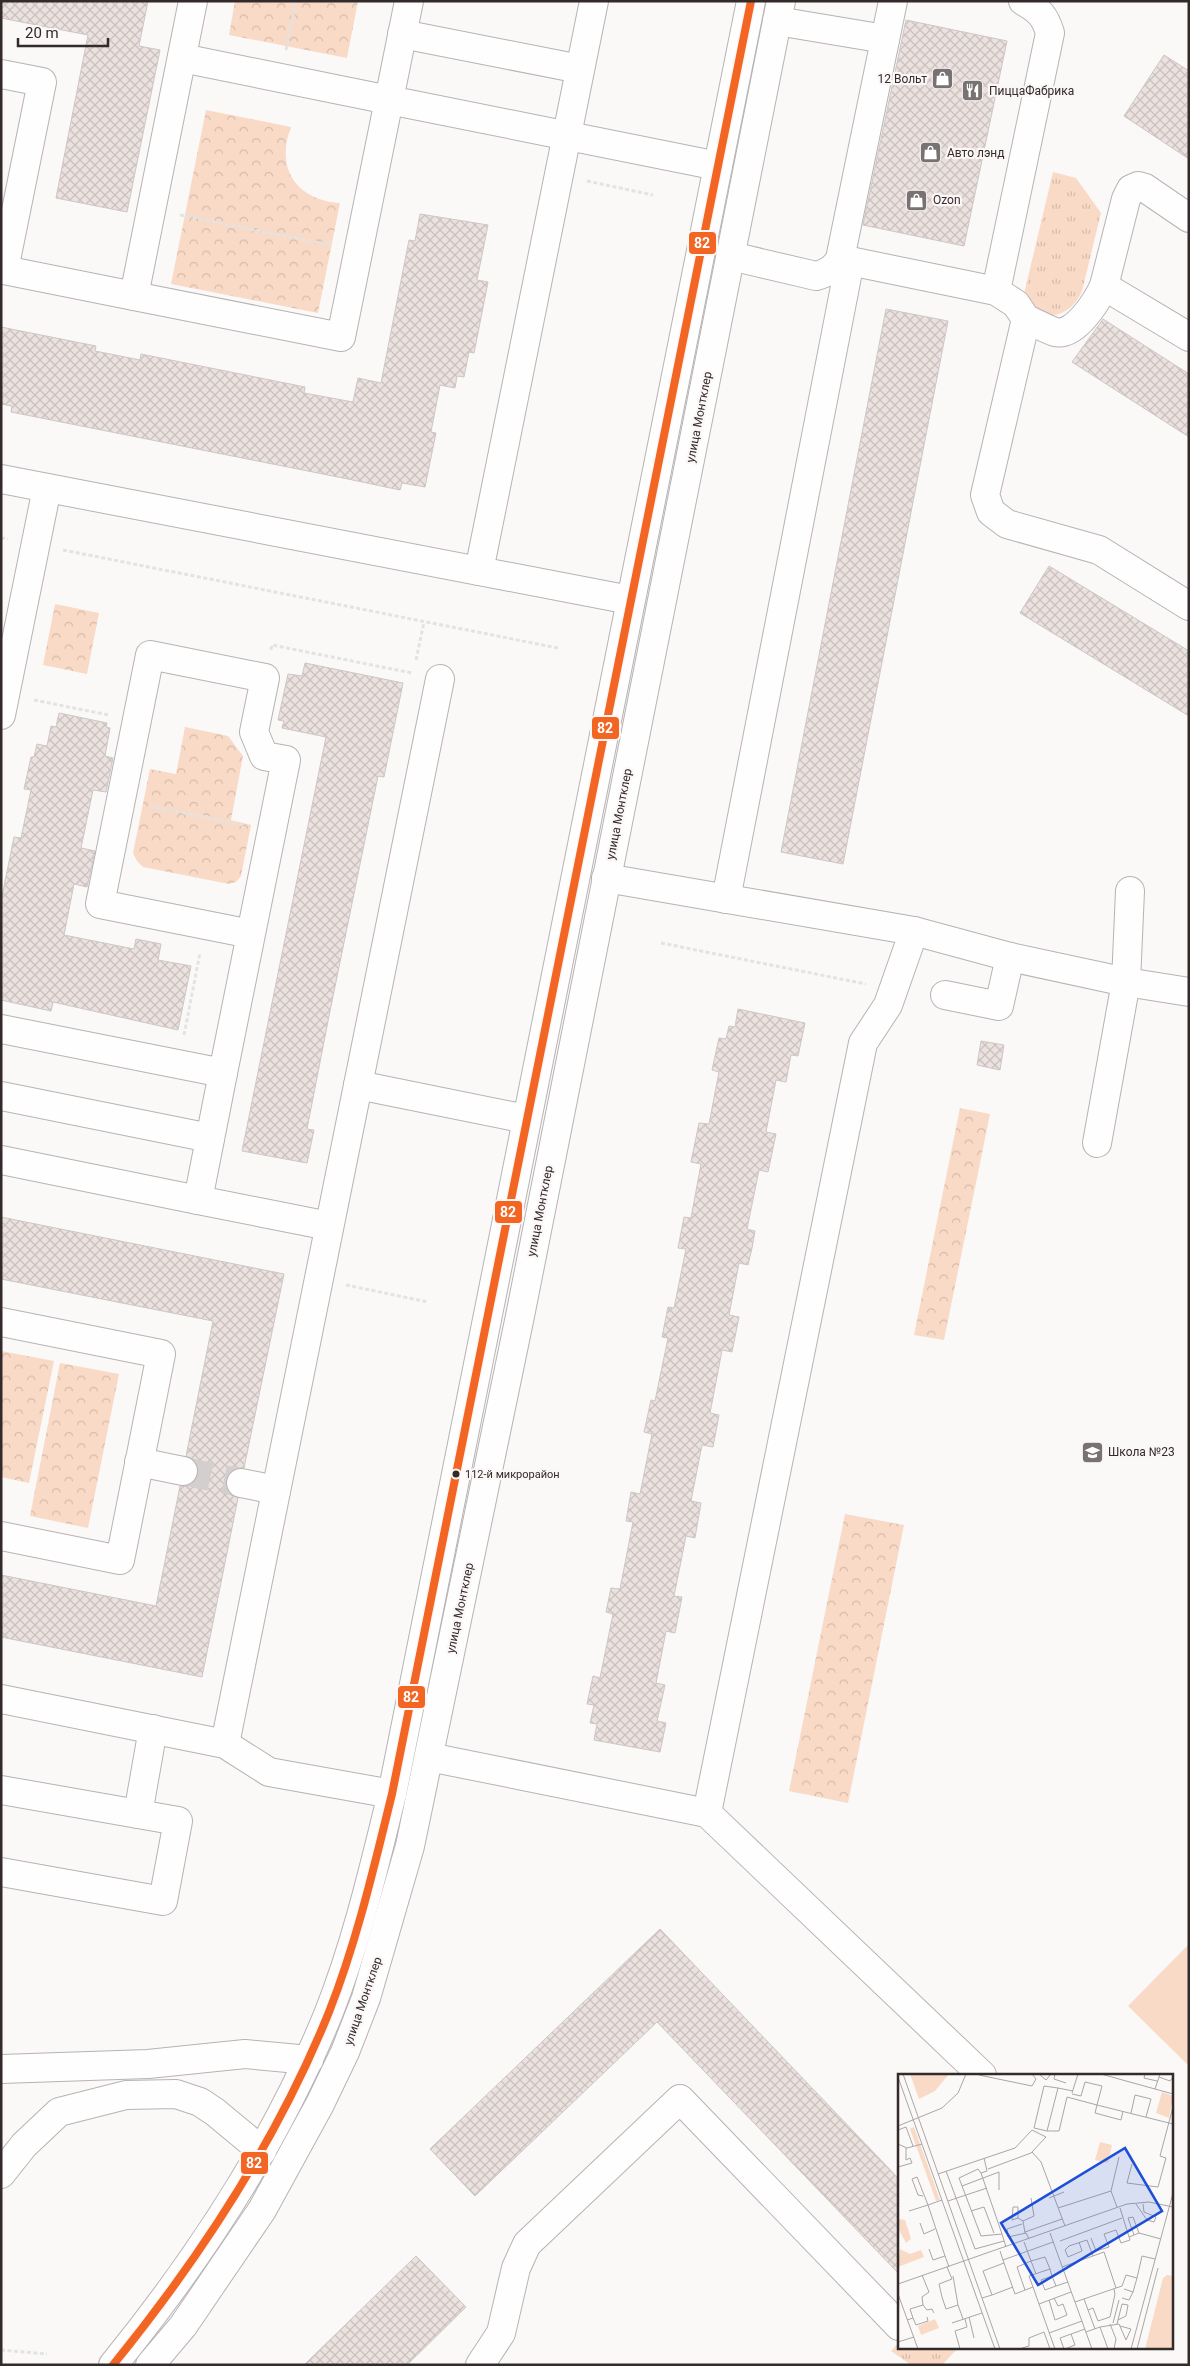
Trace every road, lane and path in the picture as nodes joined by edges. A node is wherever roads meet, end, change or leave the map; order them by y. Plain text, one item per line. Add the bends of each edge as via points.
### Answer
1 (194, 1) edge
2 (296, 1) edge
3 (409, 1) edge
4 (594, 1) edge
5 (751, 1) edge
6 (893, 1) edge
7 (1023, 1) edge
8 (779, 11) edge
9 (402, 34) junction
10 (885, 39) junction
11 (182, 58) junction
12 (580, 70) junction
13 (1, 74) edge
14 (280, 78) junction
15 (389, 100) junction
16 (567, 135) junction
17 (718, 166) junction
18 (559, 176) junction
19 (653, 195) dead end
20 (151, 209) junction
21 (1189, 218) edge
22 (358, 250) junction
23 (731, 256) junction
24 (845, 260) junction
25 (3, 269) edge
26 (1104, 286) junction
27 (996, 291) junction
28 (134, 296) junction
29 (1026, 319) junction
30 (1189, 337) edge
31 (1, 479) edge
32 (47, 488) junction
33 (1, 538) edge
34 (36, 545) junction
35 (479, 571) junction
36 (630, 600) junction
37 (1189, 606) edge
38 (424, 622) junction
39 (558, 648) dead end
40 (265, 678) junction
41 (440, 678) dead end
42 (3, 705) edge
43 (137, 720) junction
44 (121, 800) junction
45 (272, 830) junction
46 (606, 878) junction
47 (1130, 891) dead end
48 (726, 898) junction
49 (206, 926) junction
50 (914, 931) junction
51 (251, 934) junction
52 (661, 943) dead end
53 (1010, 956) junction
54 (1126, 982) junction
55 (894, 989) junction
56 (1189, 992) edge
57 (945, 996) dead end
58 (1, 1029) edge
59 (178, 1064) junction
60 (223, 1073) junction
61 (358, 1085) junction
62 (1, 1096) edge
63 (526, 1119) junction
64 (210, 1138) junction
65 (1097, 1143) dead end
66 (1, 1160) edge
67 (198, 1200) junction
68 (329, 1226) junction
69 (319, 1280) junction
70 (428, 1302) dead end
71 (1, 1322) edge
72 (139, 1462) junction
73 (183, 1471) tunnel mouth
74 (241, 1483) tunnel mouth
75 (276, 1490) junction
76 (1, 1536) edge
77 (1, 1699) edge
78 (153, 1729) junction
79 (225, 1744) junction
80 (429, 1757) junction
81 (1, 1790) edge
82 (392, 1794) junction
83 (707, 1813) junction
84 (138, 1814) junction
85 (1, 1872) edge
86 (309, 2060) junction
87 (1, 2069) edge
88 (981, 2074) edge
89 (262, 2151) junction
90 (1, 2174) edge
91 (898, 2325) edge
92 (1, 2350) edge
93 (47, 2354) dead end
94 (113, 2365) edge
95 (150, 2365) edge
96 (480, 2365) edge

1 - 11 street
2 - 14 path
3 - 9 street
4 - 12 street
5 - 17 street
6 - 10 street
7 - 27 street via 1046,19 1050,34
8 - 10 street
8 - 23 street, улица Монтклер
9 - 12 street
9 - 15 street
10 - 24 street
11 - 14 street
11 - 20 street
12 - 16 street
13 - 25 street via 42,82
14 - 15 street
15 - 16 street
15 - 22 street
16 - 17 street
16 - 18 street
17 - 36 street
18 - 19 path
18 - 35 street
20 - 22 path
20 - 28 street
21 - 26 street via 1145,188 1131,189
22 - 28 street via 341,337
23 - 24 street via 816,276
23 - 46 street, улица Монтклер
24 - 27 street
24 - 48 street
25 - 28 street
26 - 29 street via 1097,300 1072,329 1056,332
26 - 30 street
27 - 29 street via 1016,304
29 - 37 street via 985,495 991,512 1007,524 1084,544 1109,554
31 - 32 street
32 - 34 street
32 - 35 street
33 - 34 path
34 - 38 path
34 - 42 street
35 - 36 street
36 - 63 street
38 - 39 path
38 - 40 path via 414,673 272,645
40 - 43 street via 150,655
40 - 45 street via 254,732 264,756 286,760
41 - 61 street
42 - 43 path
43 - 44 street
44 - 45 path
44 - 49 street via 100,904
45 - 51 street
46 - 48 street
46 - 80 street, улица Монтклер
47 - 54 street
48 - 50 street
49 - 51 street
49 - 59 path
50 - 53 street
50 - 55 street
51 - 60 street
52 - 55 path
53 - 54 street
53 - 57 street via 999,1006
54 - 56 street
54 - 65 street
55 - 83 street via 888,1005 863,1042
58 - 59 street
59 - 60 street
60 - 64 street
61 - 63 street
61 - 68 street
62 - 64 street
63 - 82 street
64 - 67 street
66 - 67 street
67 - 68 street
68 - 69 street
69 - 70 path
69 - 75 street
71 - 72 street via 161,1354
72 - 73 street
72 - 76 street via 120,1560
74 - 75 street
75 - 79 street
77 - 78 street
78 - 79 street
78 - 84 street
79 - 82 street via 269,1772
80 - 83 street
80 - 95 street, улица Монтклер via 389,1926 345,2052 262,2210 183,2326
81 - 84 street
82 - 86 street via 356,1934
83 - 88 street
84 - 85 street via 178,1821 163,1902
86 - 87 street via 245,2054 148,2064
86 - 89 street
89 - 90 street via 200,2102 176,2094 126,2095 59,2112 24,2145
89 - 94 street via 185,2272
91 - 96 street via 680,2099 527,2244 516,2268 501,2333
92 - 93 path

